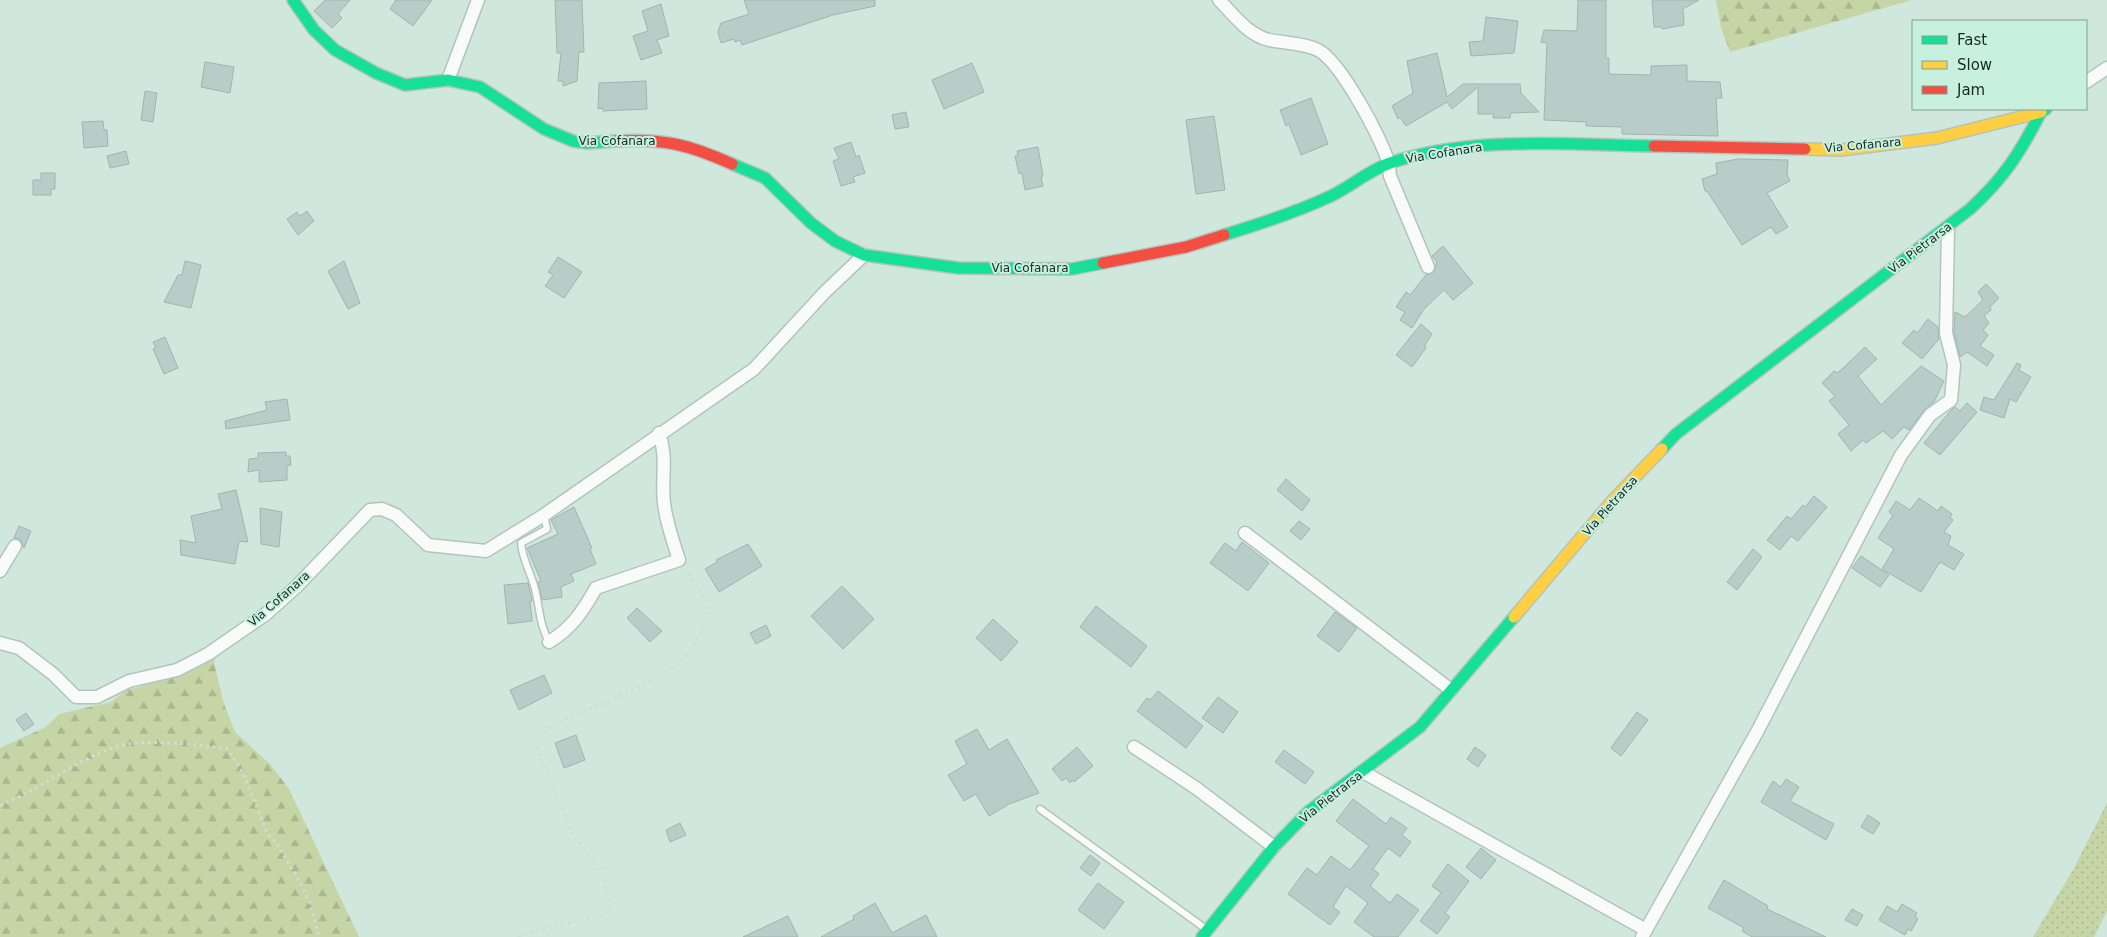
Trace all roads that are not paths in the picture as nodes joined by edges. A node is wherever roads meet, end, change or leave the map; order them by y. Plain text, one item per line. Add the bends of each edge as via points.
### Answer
1 (293, 0) edge
2 (478, 0) edge
3 (1219, 0) edge
4 (2107, 68) edge
5 (448, 80) junction
6 (2087, 81) edge
7 (2044, 110) edge
8 (1389, 163) junction
9 (1948, 228) junction
10 (864, 255) junction
11 (1428, 267) dead end
12 (659, 433) junction
13 (544, 515) junction
14 (1245, 533) dead end
15 (16, 546) dead end
16 (0, 570) edge
17 (550, 642) joint
18 (0, 643) edge
19 (1451, 690) junction
20 (1134, 747) dead end
21 (1363, 772) junction
22 (1040, 809) dead end
23 (1274, 847) junction
24 (1644, 933) edge
25 (1205, 934) edge

1 - 5 street, Via Cofanara via 314,30 335,50 376,73 405,84
2 - 5 street
3 - 8 street via 1250,31 1267,39 1316,49 1328,56 1346,80
4 - 6 street
5 - 10 street, Via Cofanara via 480,87 544,129 572,141 587,144 647,139 676,143 747,168 765,178 827,235
7 - 8 street, Via Cofanara via 1938,138 1841,150 1494,145 1433,152
7 - 9 street, Via Pietrarsa via 2021,152 1995,186
8 - 10 street, Via Cofanara via 1330,196 1255,226 1186,247 1072,269 958,268
8 - 11 street via 1390,176
9 - 19 street, Via Pietrarsa via 1847,301 1676,434 1613,500
9 - 24 street via 1946,323 1954,365 1951,400 1930,415 1900,455 1757,732
10 - 12 street, Via Cofanara via 824,292 754,369
12 - 13 street, Via Cofanara
12 - 17 street via 665,450 665,510 679,560 596,588 581,615 566,632
13 - 17 lane via 547,528 521,544 535,589 541,627
13 - 18 street, Via Cofanara via 486,550 448,549 428,545 396,515 382,509 370,510 296,587 208,654 184,667 129,681 97,697 76,697 19,648
14 - 19 street
15 - 16 street
19 - 21 street, Via Pietrarsa via 1420,726
20 - 23 street via 1196,788
21 - 23 street, Via Pietrarsa via 1308,812
21 - 24 street
22 - 25 lane
23 - 25 street, Via Pietrarsa

